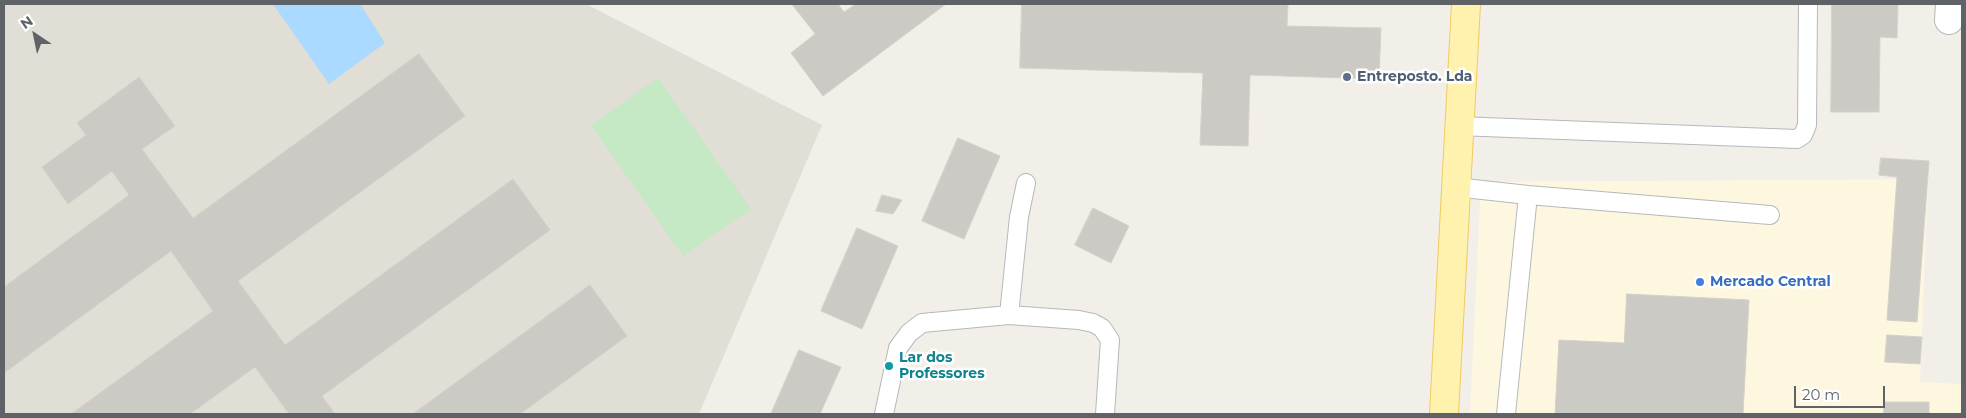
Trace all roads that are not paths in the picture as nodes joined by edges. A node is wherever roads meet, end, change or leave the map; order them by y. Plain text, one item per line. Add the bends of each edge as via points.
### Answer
1 (1466, 4) edge
2 (1808, 4) edge
3 (1458, 126) junction
4 (1026, 183) dead end
5 (1455, 188) junction
6 (1528, 195) junction
7 (1770, 215) dead end
8 (1009, 315) junction
9 (884, 414) edge
10 (1105, 414) edge
11 (1444, 414) edge
12 (1506, 414) edge

1 - 3 main road
2 - 3 lane via 1807,125 1803,135 1797,139
3 - 5 main road
4 - 8 lane via 1019,217
5 - 6 lane
5 - 11 main road
6 - 7 lane
6 - 12 lane
8 - 9 lane via 922,323 909,333 898,348
8 - 10 lane via 1079,320 1102,328 1110,340

